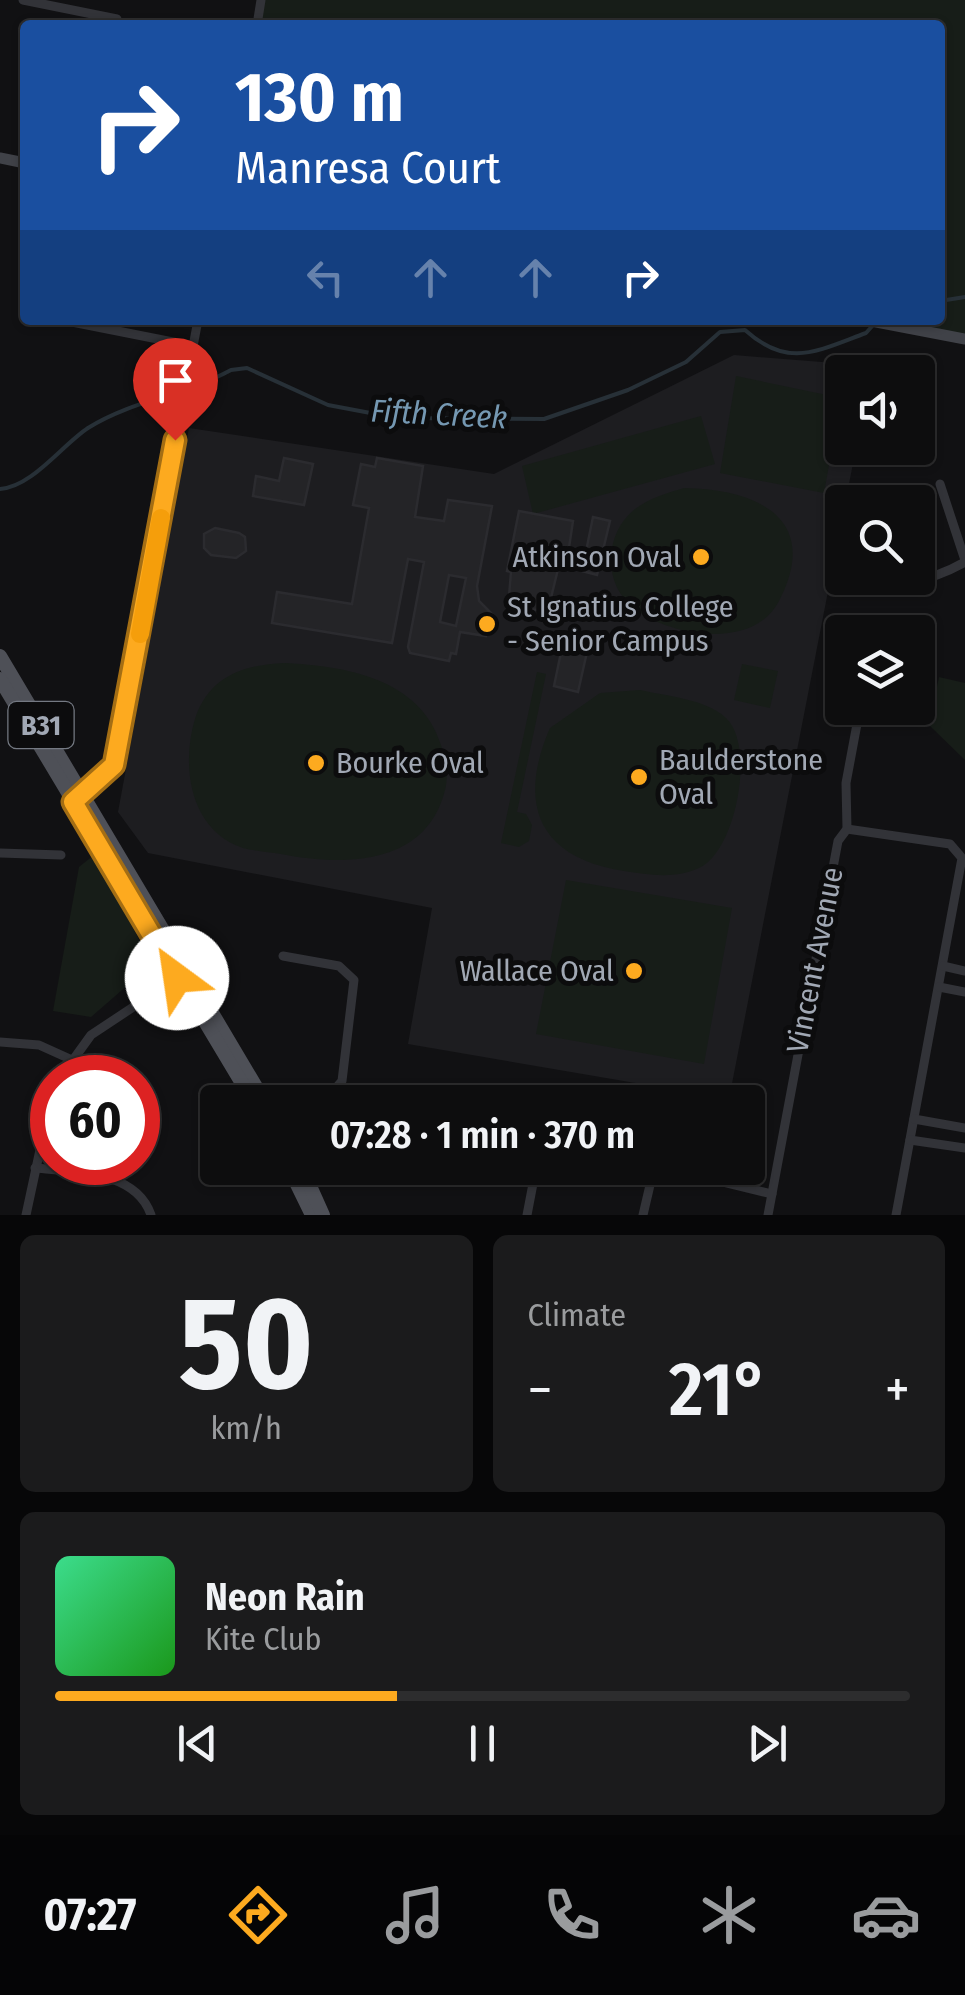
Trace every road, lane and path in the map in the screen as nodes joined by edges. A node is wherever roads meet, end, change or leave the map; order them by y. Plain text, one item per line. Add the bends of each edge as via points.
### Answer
1 (22, 0) edge
2 (117, 19) dead end
3 (87, 325) edge
4 (197, 325) edge
5 (893, 325) edge
6 (965, 339) edge
7 (193, 346) junction
8 (940, 484) dead end
9 (965, 561) edge
10 (935, 573) edge
11 (0, 656) edge
12 (0, 679) edge
13 (857, 725) edge
14 (78, 798) junction
15 (847, 829) junction
16 (0, 853) edge
17 (61, 855) dead end
18 (283, 956) dead end
19 (942, 966) junction
20 (965, 971) edge
21 (182, 975) junction
22 (939, 987) junction
23 (965, 992) edge
24 (0, 1042) edge
25 (60, 1055) edge
26 (73, 1055) edge
27 (244, 1085) edge
28 (254, 1085) edge
29 (339, 1085) edge
30 (914, 1119) junction
31 (965, 1128) edge
32 (910, 1140) junction
33 (965, 1148) edge
34 (32, 1185) edge
35 (124, 1185) edge
36 (298, 1185) edge
37 (309, 1185) edge
38 (533, 1185) edge
39 (650, 1185) edge
40 (735, 1185) edge
41 (772, 1194) junction
42 (26, 1215) edge
43 (151, 1215) edge
44 (312, 1215) edge
45 (322, 1215) edge
46 (527, 1215) edge
47 (644, 1215) edge
48 (768, 1215) edge
49 (896, 1215) edge

1 - 2 street
3 - 7 street
4 - 7 street
5 - 6 main road
7 - 14 street via 114,765
8 - 9 street
9 - 10 street
11 - 14 main road, B31
12 - 14 main road, B31
13 - 15 street, Vincent Avenue via 846,784
14 - 21 main road, B31
15 - 19 street via 939,841 959,851
15 - 41 street, Vincent Avenue via 838,841
16 - 17 street
18 - 29 street via 340,966 354,980
19 - 20 street
19 - 22 street
21 - 26 street via 90,1035
21 - 27 main road, B31
21 - 28 main road, B31
22 - 23 street
22 - 30 street
24 - 25 street
30 - 31 street
30 - 32 street
32 - 33 street
32 - 49 street
34 - 42 street
35 - 43 street via 146,1201
36 - 44 main road
37 - 45 main road
38 - 46 street
39 - 47 street
40 - 41 street
41 - 48 street, Vincent Avenue

